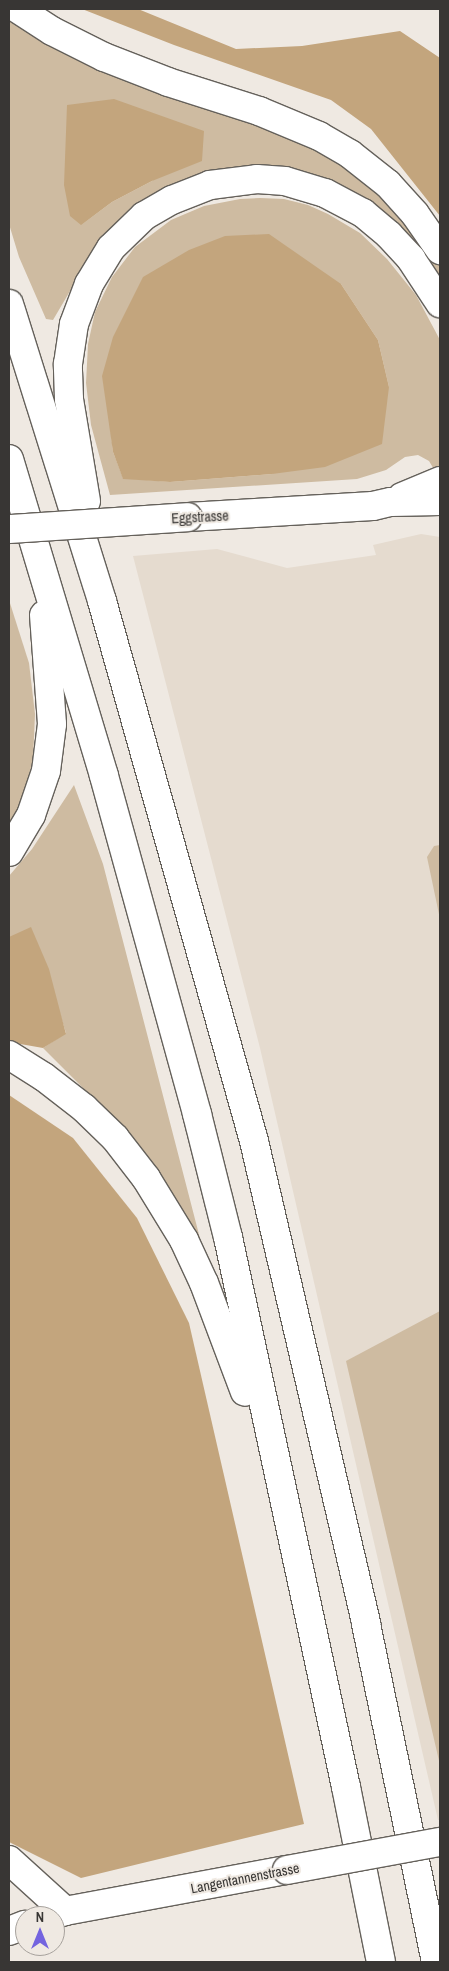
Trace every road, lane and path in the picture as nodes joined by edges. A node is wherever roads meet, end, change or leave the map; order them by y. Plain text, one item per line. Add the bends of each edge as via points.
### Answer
1 (18, 9) edge
2 (440, 250) edge
3 (9, 304) edge
4 (440, 304) edge
5 (9, 459) edge
6 (440, 481) edge
7 (440, 501) edge
8 (391, 502) junction
9 (9, 529) edge
10 (40, 559) junction
11 (102, 601) junction
12 (9, 852) edge
13 (9, 1054) edge
14 (286, 1512) junction
15 (440, 1842) edge
16 (9, 1860) edge
17 (51, 1906) edge
18 (65, 1912) edge
19 (381, 1962) edge
20 (436, 1962) edge

1 - 2 main road via 52,31 104,57 168,82 266,113 320,136 350,154 388,184 415,214
3 - 11 main road
4 - 11 main road via 411,259 376,223 339,199 301,185 257,179 210,185 172,200 132,226 111,248 86,291 74,324 68,364 71,413
5 - 10 main road
6 - 8 main road, Eggstrasse
7 - 8 main road, Eggstrasse
8 - 9 main road, Eggstrasse, bridge via 373,506
10 - 12 main road via 52,700 50,746 46,771 31,815
10 - 14 main road via 104,776 197,1114 228,1237
11 - 20 main road via 254,1141 364,1614
13 - 14 main road via 66,1092 100,1123 133,1160 164,1204 184,1240 224,1330
14 - 19 main road
15 - 18 main road, Langentannenstrasse, bridge
16 - 17 main road

